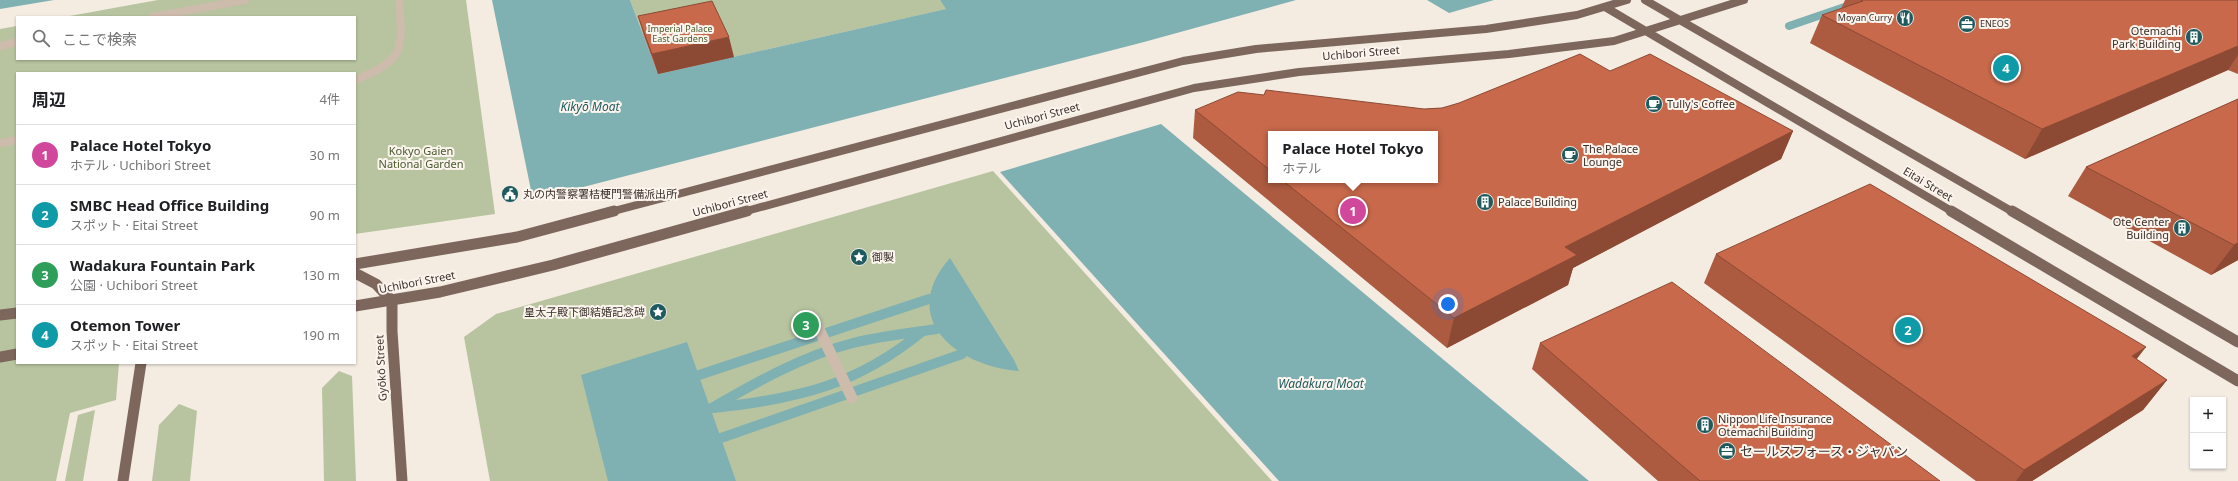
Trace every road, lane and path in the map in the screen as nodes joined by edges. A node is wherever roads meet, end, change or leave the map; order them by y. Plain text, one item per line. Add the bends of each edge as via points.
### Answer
1 (245, 0) edge
2 (399, 0) edge
3 (1627, 0) edge
4 (1645, 0) edge
5 (1744, 0) edge
6 (1605, 7) junction
7 (158, 16) edge
8 (1681, 21) junction
9 (1648, 32) junction
10 (16, 42) edge
11 (0, 46) edge
12 (356, 80) edge
13 (16, 140) edge
14 (0, 143) edge
15 (356, 264) edge
16 (356, 273) edge
17 (392, 301) junction
18 (356, 306) edge
19 (16, 313) edge
20 (0, 315) edge
21 (818, 327) dead end
22 (2238, 342) edge
23 (16, 354) edge
24 (0, 357) edge
25 (142, 364) edge
26 (2238, 381) edge
27 (845, 383) dead end
28 (124, 481) edge
29 (402, 481) edge

1 - 7 street
2 - 12 street via 403,38 400,50 386,66
3 - 6 main road, Uchibori Street
4 - 8 main road, Eitai Street
5 - 8 main road, Uchibori Street
6 - 9 main road, Eitai Street
6 - 15 main road, Uchibori Street via 1577,15 1486,29 1256,49 1191,60 517,237
8 - 9 main road, Uchibori Street
8 - 22 main road, Eitai Street
9 - 17 main road, Uchibori Street via 1615,40 1511,54 1327,68 1242,78 1201,86 553,265
9 - 26 main road, Eitai Street
10 - 11 street
13 - 14 street
16 - 17 main road via 366,276 378,285
17 - 18 main road, Uchibori Street
17 - 29 main road, Gyōkō Street
19 - 20 main road
21 - 27 street
23 - 24 main road
25 - 28 main road

